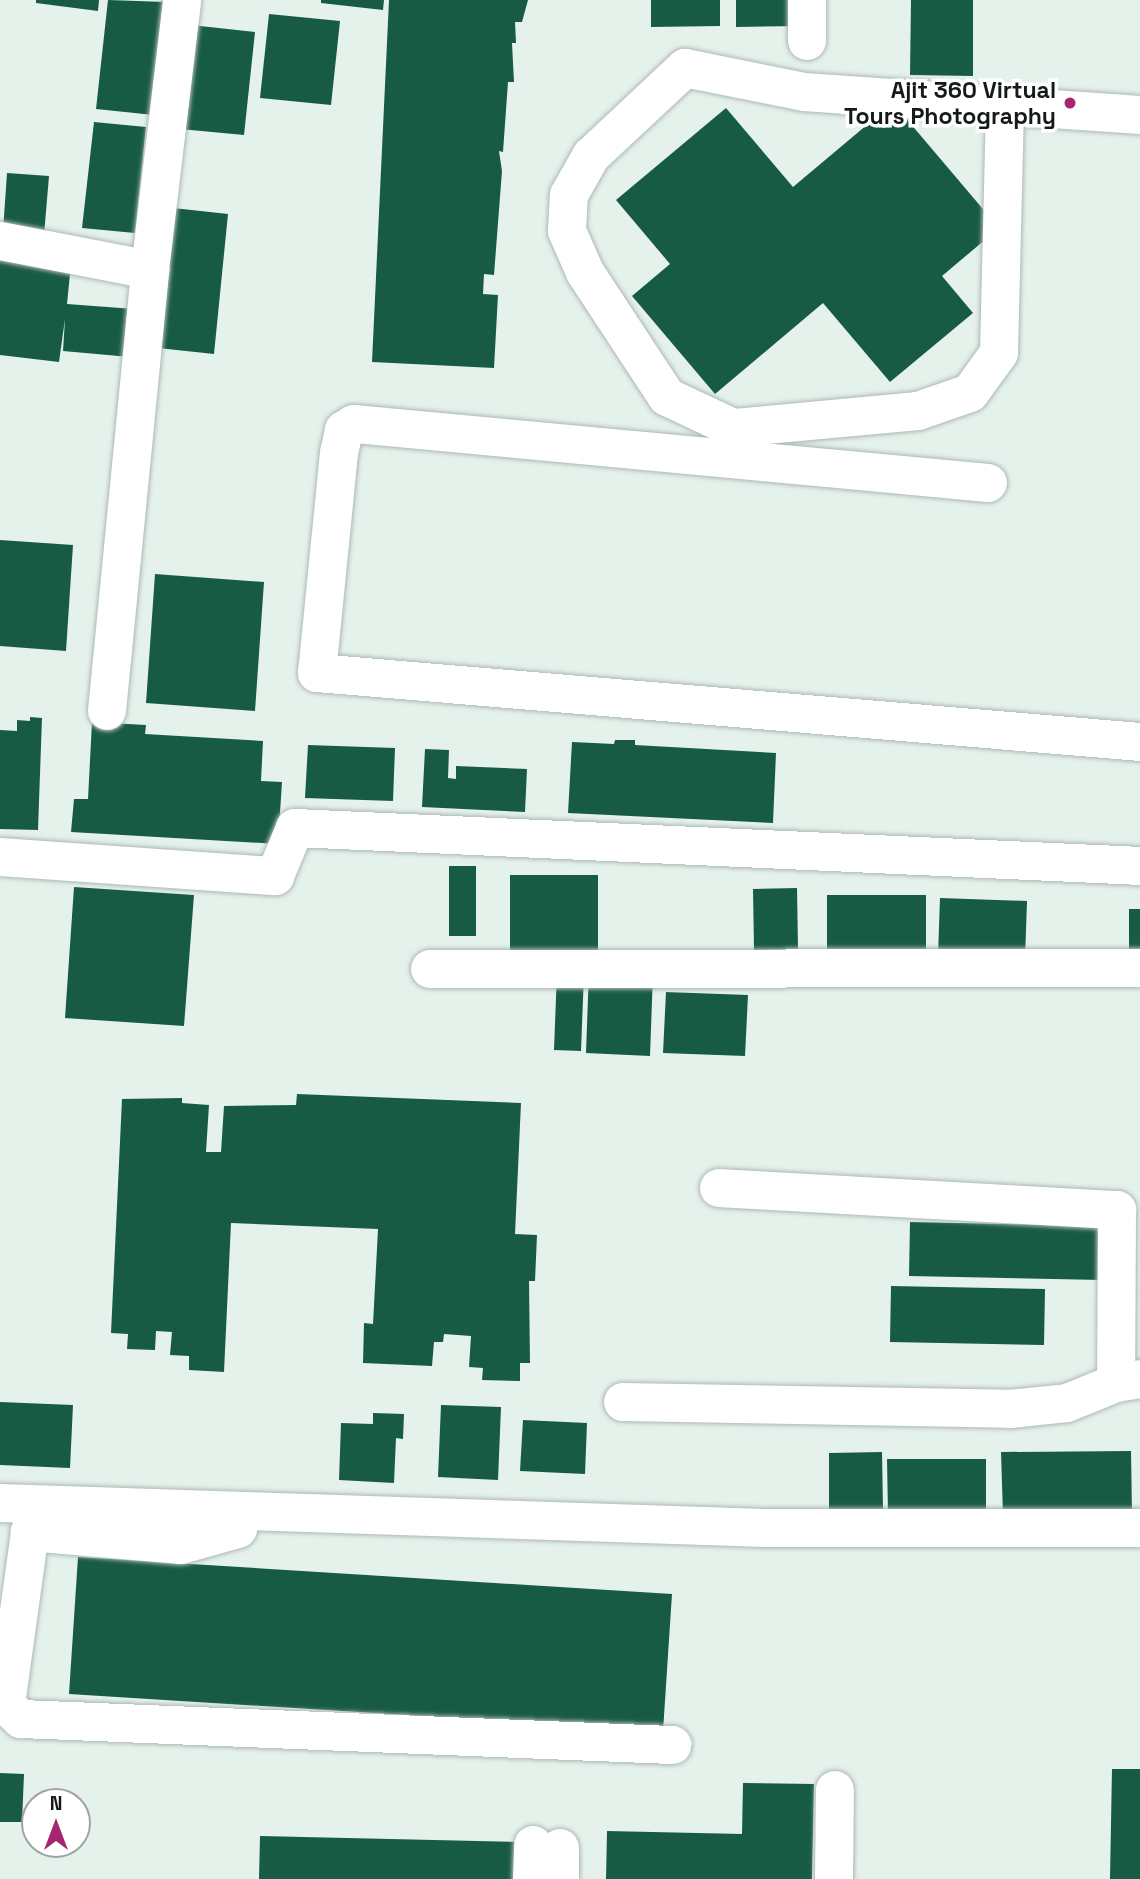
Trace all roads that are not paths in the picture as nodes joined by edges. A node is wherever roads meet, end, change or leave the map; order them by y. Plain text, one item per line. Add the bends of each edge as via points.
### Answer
1 (181, 0) edge
2 (807, 0) edge
3 (807, 41) dead end
4 (1005, 107) junction
5 (1140, 115) edge
6 (0, 241) edge
7 (150, 270) junction
8 (988, 483) dead end
9 (107, 711) dead end
10 (1140, 742) edge
11 (0, 858) edge
12 (1140, 866) edge
13 (1140, 968) edge
14 (429, 969) dead end
15 (719, 1188) dead end
16 (1128, 1381) edge
17 (623, 1402) dead end
18 (0, 1503) edge
19 (242, 1511) junction
20 (1140, 1528) edge
21 (672, 1745) dead end
22 (835, 1790) dead end
23 (834, 1879) edge

1 - 7 street
2 - 3 street
4 - 4 street via 999,353 970,393 918,411 733,428 667,397 585,272 567,232 569,195 591,156 685,68 804,92
4 - 5 street
6 - 7 street
7 - 9 street
8 - 10 street via 354,425 344,430 339,453 317,673
11 - 12 street via 275,876 295,828
13 - 14 street
15 - 16 street via 1117,1210
16 - 17 street via 1067,1403 1010,1409
18 - 19 street
19 - 20 street via 765,1528
19 - 21 street via 238,1529 181,1545 30,1532 6,1705 21,1719
22 - 23 street

